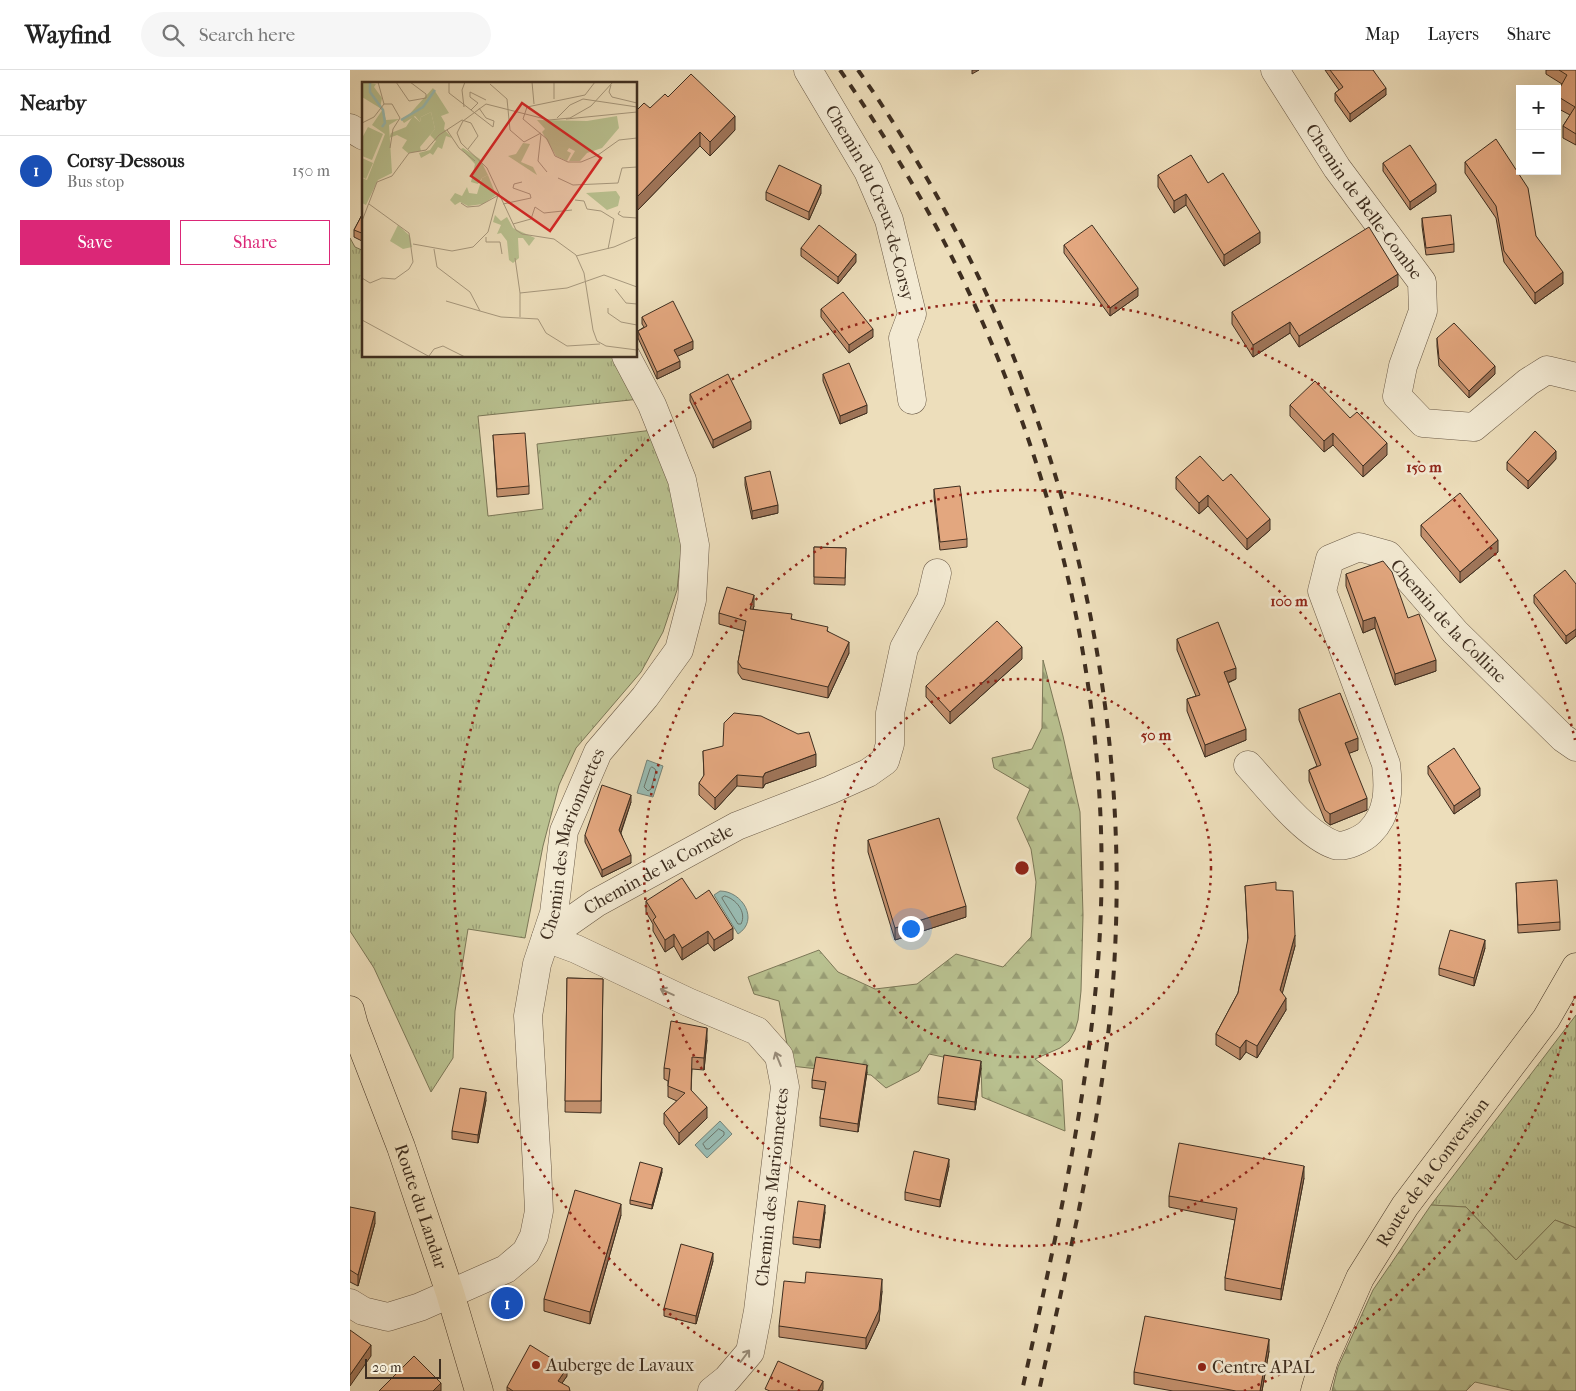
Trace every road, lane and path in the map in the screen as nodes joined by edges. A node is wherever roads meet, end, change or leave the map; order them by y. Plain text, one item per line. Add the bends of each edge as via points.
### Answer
1 (808, 70) edge
2 (1275, 70) edge
3 (350, 128) edge
4 (362, 135) edge
5 (627, 358) edge
6 (1576, 377) edge
7 (912, 400) dead end
8 (937, 573) dead end
9 (1576, 747) edge
10 (1248, 765) dead end
11 (546, 938) junction
12 (1576, 967) edge
13 (351, 1018) edge
14 (450, 1293) junction
15 (350, 1303) edge
16 (479, 1391) edge
17 (712, 1391) edge
18 (1314, 1391) edge

1 - 7 street, Chemin du Creux-de-Corsy via 868,170 888,220 912,314 903,338
2 - 6 street, Chemin de Belle-Combe via 1338,168 1422,282 1424,312 1403,366 1397,396 1423,423 1474,427 1547,370
3 - 4 street
5 - 11 street, Chemin des Marionnettes via 652,405 682,480 695,545 692,600 679,650 646,697 598,752 582,787 564,830 554,913
8 - 11 street, Chemin de la Cornèle via 931,599 904,648 890,713 890,744 885,761 868,773 830,790 737,826 596,903
9 - 10 street, Chemin de la Colline via 1455,632 1388,555 1359,547 1330,559 1322,591 1386,764 1387,797 1381,818 1367,835 1337,846 1310,832
11 - 14 street via 537,964 528,1016 538,1166 539,1212 534,1236 526,1252 506,1269
17 -> 11 street, Chemin des Marionnettes via 750,1352 758,1311 785,1087 779,1056 757,1031 576,948
12 - 18 main road, Route de la Conversion via 1546,1019 1405,1206 1360,1278
13 - 14 main road, Route du Landar via 401,1147
14 - 15 street via 388,1317 363,1311
14 - 16 main road, Route du Landar

